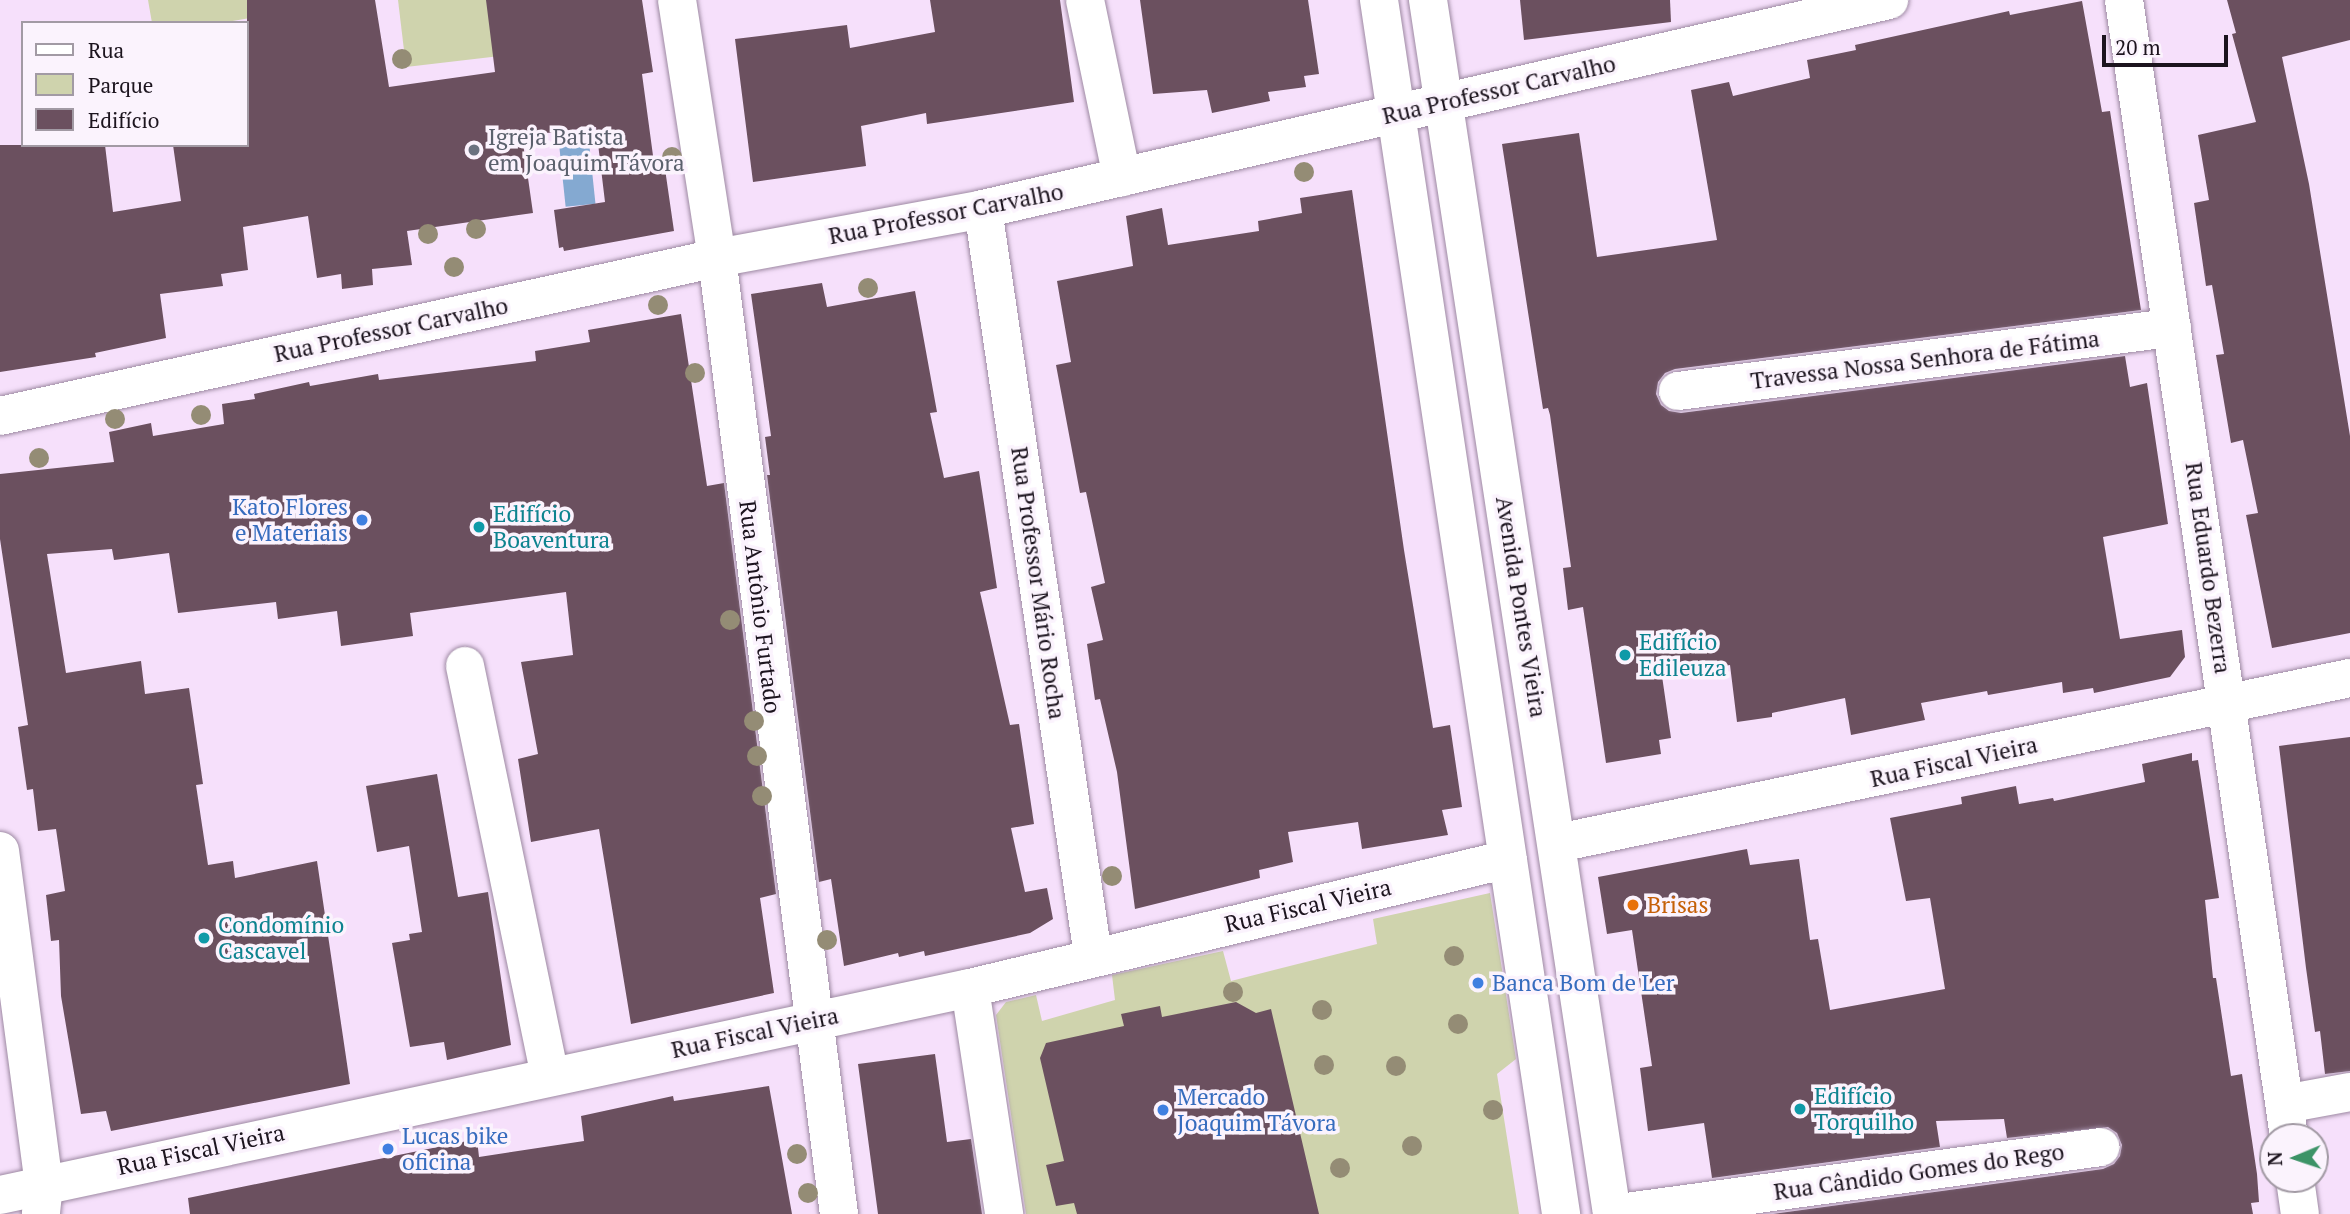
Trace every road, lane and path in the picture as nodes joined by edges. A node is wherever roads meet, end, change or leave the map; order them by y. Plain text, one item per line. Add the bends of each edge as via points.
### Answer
1 (677, 0) edge
2 (1084, 0) edge
3 (1379, 0) edge
4 (1428, 0) edge
5 (1889, 0) edge
6 (2124, 0) edge
7 (1443, 103) junction
8 (1395, 114) junction
9 (1122, 177) junction
10 (984, 209) junction
11 (717, 258) junction
12 (2172, 328) junction
13 (1678, 391) dead end
14 (0, 416) edge
15 (465, 666) dead end
16 (2350, 678) edge
17 (2228, 706) junction
18 (1558, 843) junction
19 (0, 851) edge
20 (1508, 859) junction
21 (1093, 956) junction
22 (970, 988) junction
23 (812, 1020) junction
24 (550, 1076) junction
25 (2350, 1092) edge
26 (2287, 1121) edge
27 (2100, 1147) dead end
28 (2297, 1193) edge
29 (0, 1195) edge
30 (42, 1199) edge
31 (839, 1214) edge
32 (1004, 1214) edge
33 (1561, 1214) edge
34 (1612, 1214) edge
35 (2300, 1214) edge

1 - 11 street, Rua Antônio Furtado
2 - 9 street
3 - 8 street
4 - 7 street, Avenida Pontes Vieira
5 - 7 street, Rua Professor Carvalho
6 - 12 street, Rua Eduardo Bezerra
7 - 8 street, Rua Professor Carvalho
7 - 18 street, Avenida Pontes Vieira
8 - 9 street, Rua Professor Carvalho
8 - 20 street
9 - 10 street, Rua Professor Carvalho
10 - 11 street, Rua Professor Carvalho
10 - 21 street, Rua Professor Mário Rocha
11 - 14 street, Rua Professor Carvalho
11 - 23 street, Rua Antônio Furtado
12 - 13 street, Travessa Nossa Senhora de Fátima
12 - 17 street, Rua Eduardo Bezerra
15 - 24 street
16 - 17 street, Rua Fiscal Vieira
17 - 18 street, Rua Fiscal Vieira
17 - 26 street, Rua Eduardo Bezerra
18 - 34 street, Avenida Pontes Vieira
19 - 30 street
20 - 21 street, Rua Fiscal Vieira
20 - 33 street
21 - 22 street, Rua Fiscal Vieira
22 - 23 street, Rua Fiscal Vieira
22 - 32 street
23 - 24 street, Rua Fiscal Vieira
23 - 31 street, Rua Antônio Furtado
24 - 30 street, Rua Fiscal Vieira
25 - 26 street
27 - 34 street, Rua Cândido Gomes do Rego
28 - 35 street
29 - 30 street, Rua Fiscal Vieira

